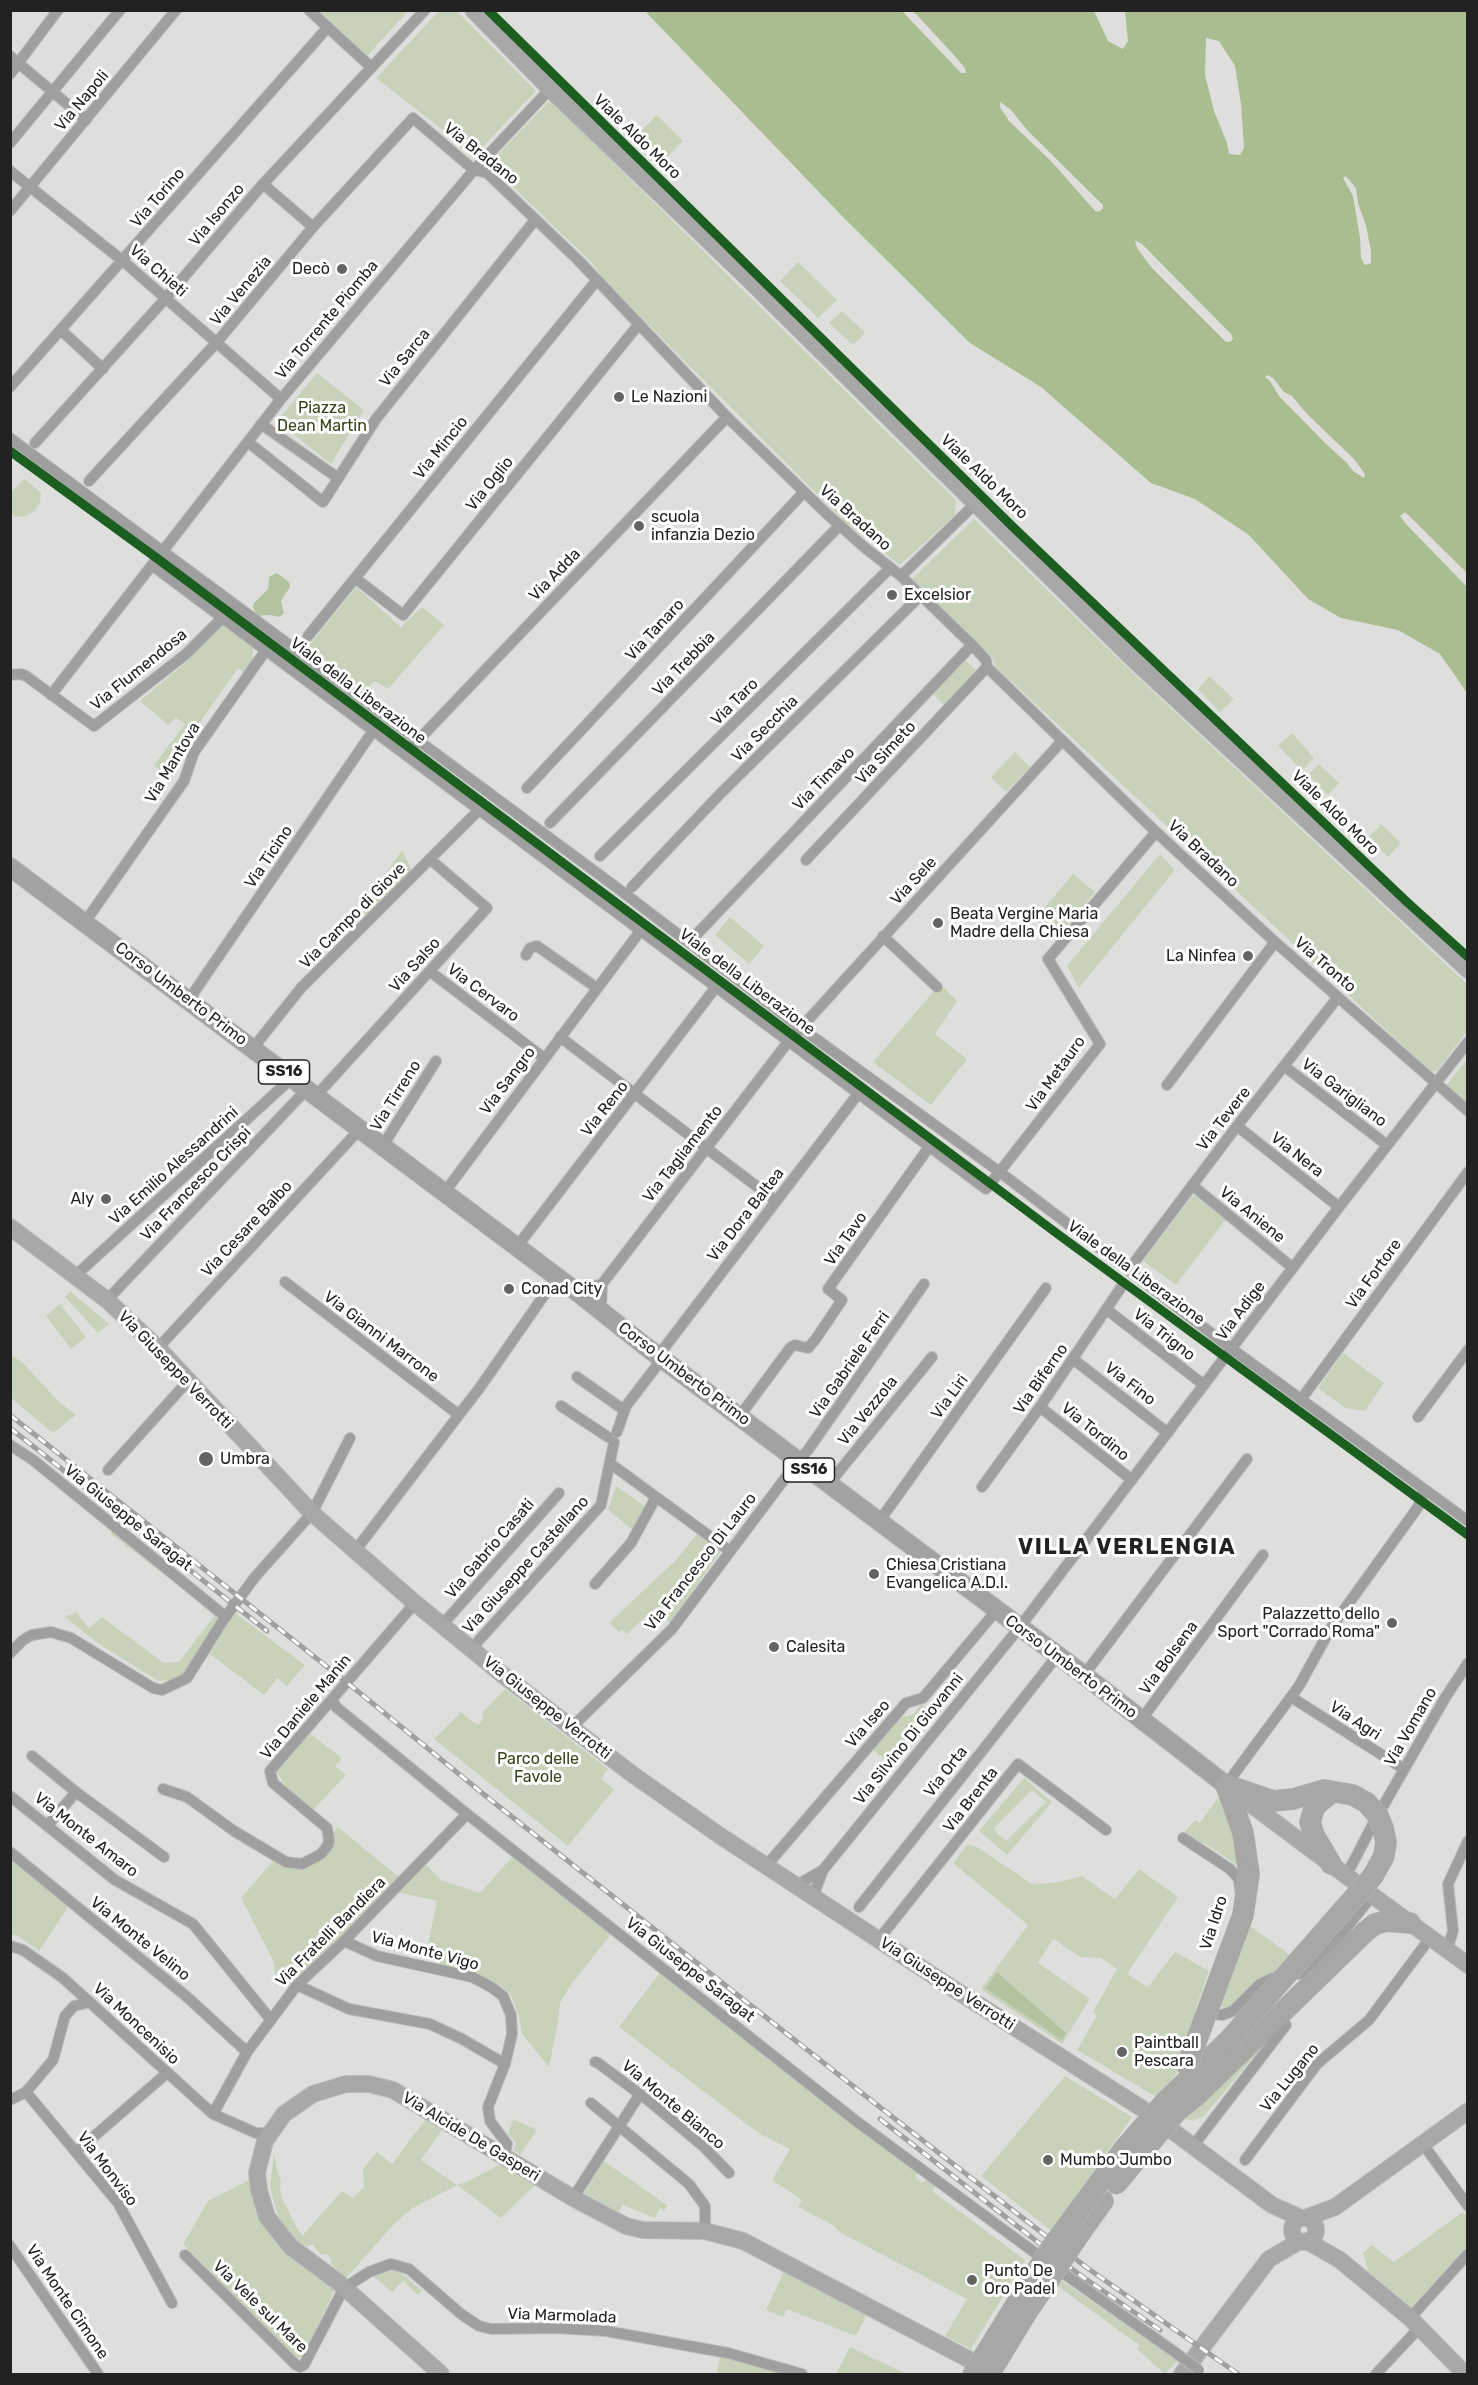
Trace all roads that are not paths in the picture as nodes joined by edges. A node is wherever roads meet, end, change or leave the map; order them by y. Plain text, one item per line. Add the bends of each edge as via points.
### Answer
1 (58, 10) edge
2 (120, 10) edge
3 (176, 10) edge
4 (309, 10) edge
5 (425, 10) edge
6 (473, 10) edge
7 (328, 27) junction
8 (15, 60) edge
9 (371, 67) junction
10 (10, 74) edge
11 (550, 88) junction
12 (53, 91) junction
13 (413, 117) joint
14 (86, 120) junction
15 (10, 143) edge
16 (474, 170) junction
17 (10, 171) edge
18 (263, 184) junction
19 (30, 187) junction
20 (10, 211) edge
21 (535, 220) junction
22 (313, 227) junction
23 (123, 261) junction
24 (597, 280) junction
25 (166, 298) junction
26 (639, 324) junction
27 (62, 331) junction
28 (217, 342) junction
29 (103, 369) junction
30 (10, 387) edge
31 (281, 399) junction
32 (727, 417) junction
33 (261, 424) junction
34 (10, 438) edge
35 (248, 442) junction
36 (35, 443) dead end
37 (338, 478) junction
38 (89, 481) dead end
39 (804, 492) junction
40 (976, 503) junction
41 (840, 525) junction
42 (163, 551) junction
43 (153, 566) junction
44 (890, 568) junction
45 (901, 576) junction
46 (355, 578) junction
47 (921, 595) junction
48 (223, 617) junction
49 (308, 636) dead end
50 (972, 645) junction
51 (266, 650) junction
52 (987, 667) junction
53 (10, 675) edge
54 (51, 695) junction
55 (373, 730) junction
56 (417, 740) junction
57 (1062, 741) junction
58 (405, 754) junction
59 (527, 788) dead end
60 (479, 810) junction
61 (550, 823) dead end
62 (1156, 832) junction
63 (600, 856) dead end
64 (430, 860) junction
65 (806, 860) dead end
66 (11, 868) edge
67 (632, 887) dead end
68 (85, 922) junction
69 (641, 930) junction
70 (697, 934) dead end
71 (883, 936) junction
72 (1275, 942) junction
73 (526, 955) dead end
74 (1467, 970) edge
75 (432, 973) dead end
76 (716, 987) junction
77 (937, 987) dead end
78 (597, 988) junction
79 (1338, 997) junction
80 (188, 1001) junction
81 (801, 1028) junction
82 (560, 1036) junction
83 (788, 1042) junction
84 (1467, 1042) edge
85 (253, 1048) junction
86 (544, 1059) junction
87 (436, 1061) dead end
88 (1284, 1066) junction
89 (1435, 1083) junction
90 (1167, 1085) dead end
91 (305, 1088) junction
92 (635, 1094) junction
93 (858, 1094) junction
94 (1467, 1111) edge
95 (1237, 1126) junction
96 (359, 1130) junction
97 (1387, 1145) junction
98 (381, 1147) junction
99 (929, 1147) junction
100 (706, 1148) junction
101 (1467, 1172) edge
102 (1001, 1173) junction
103 (1192, 1185) junction
104 (444, 1193) junction
105 (776, 1201) junction
106 (1339, 1206) junction
107 (10, 1227) edge
108 (516, 1248) junction
109 (1136, 1260) dead end
110 (1293, 1268) junction
111 (76, 1275) junction
112 (556, 1278) junction
113 (285, 1282) dead end
114 (602, 1284) junction
115 (924, 1284) dead end
116 (1122, 1286) dead end
117 (1046, 1288) dead end
118 (577, 1292) junction
119 (107, 1300) junction
120 (1106, 1309) junction
121 (601, 1310) junction
122 (158, 1348) junction
123 (1232, 1349) junction
124 (1467, 1350) edge
125 (932, 1357) dead end
126 (660, 1358) junction
127 (1073, 1359) junction
128 (577, 1377) dead end
129 (188, 1381) junction
130 (1204, 1385) junction
131 (1305, 1394) dead end
132 (561, 1406) dead end
133 (1041, 1407) junction
134 (624, 1410) junction
135 (459, 1415) junction
136 (739, 1417) junction
137 (1418, 1417) dead end
138 (1168, 1432) junction
139 (613, 1437) junction
140 (350, 1438) dead end
141 (10, 1444) edge
142 (1247, 1459) dead end
143 (798, 1461) junction
144 (611, 1464) junction
145 (108, 1470) dead end
146 (1132, 1480) junction
147 (828, 1485) junction
148 (982, 1487) dead end
149 (1424, 1490) junction
150 (559, 1493) dead end
151 (656, 1497) junction
152 (312, 1513) junction
153 (1467, 1521) edge
154 (878, 1523) junction
155 (355, 1551) junction
156 (730, 1551) junction
157 (1263, 1555) dead end
158 (595, 1584) dead end
159 (415, 1603) junction
160 (996, 1611) junction
161 (226, 1617) junction
162 (442, 1625) junction
163 (1018, 1628) junction
164 (471, 1649) junction
165 (10, 1653) edge
166 (1057, 1656) junction
167 (1467, 1663) edge
168 (1084, 1675) junction
169 (1291, 1697) junction
170 (332, 1699) junction
171 (1142, 1720) junction
172 (572, 1727) junction
173 (32, 1756) dead end
174 (1404, 1769) junction
175 (1226, 1785) junction
176 (163, 1788) dead end
177 (76, 1792) junction
178 (1332, 1792) junction
179 (10, 1796) edge
180 (467, 1814) junction
181 (1376, 1816) junction
182 (47, 1826) junction
183 (1106, 1830) dead end
184 (1183, 1838) dead end
185 (1467, 1841) edge
186 (10, 1852) edge
187 (164, 1857) dead end
188 (766, 1865) junction
189 (824, 1870) junction
190 (1358, 1881) junction
191 (797, 1885) junction
192 (813, 1897) junction
193 (860, 1907) dead end
194 (1410, 1923) junction
195 (1430, 1938) junction
196 (879, 1939) junction
197 (344, 1941) junction
198 (10, 1946) edge
199 (1447, 1950) junction
200 (1467, 1965) edge
201 (1298, 1974) dead end
202 (1273, 1978) dead end
203 (297, 1985) junction
204 (90, 2002) junction
205 (271, 2020) junction
206 (1286, 2025) dead end
207 (247, 2052) junction
208 (595, 2062) dead end
209 (505, 2064) junction
210 (1194, 2071) junction
211 (167, 2073) junction
212 (26, 2092) junction
213 (640, 2094) junction
214 (10, 2100) edge
215 (591, 2103) dead end
216 (1146, 2111) dead end
217 (1467, 2111) edge
218 (213, 2114) junction
219 (1171, 2114) junction
220 (619, 2126) junction
221 (269, 2133) junction
222 (1423, 2144) junction
223 (1193, 2146) junction
224 (76, 2152) junction
225 (504, 2156) junction
226 (1245, 2160) dead end
227 (729, 2173) dead end
228 (573, 2198) junction
229 (1467, 2206) edge
230 (1304, 2229) junction
231 (705, 2231) junction
232 (10, 2246) edge
233 (1467, 2254) edge
234 (1038, 2255) dead end
235 (185, 2256) dead end
236 (1063, 2273) dead end
237 (344, 2288) junction
238 (171, 2302) dead end
239 (1415, 2323) junction
240 (972, 2368) edge
241 (1202, 2372) edge
242 (98, 2374) edge
243 (441, 2374) edge
244 (802, 2374) edge
245 (990, 2374) edge
246 (1182, 2374) edge
247 (1376, 2374) edge
248 (1465, 2374) edge

1 - 8 street
2 - 12 street
3 - 14 street, Via Napoli
4 - 7 street
5 - 9 street, Via Isonzo
6 - 11 street, Viale Aldo Moro
7 - 9 street
7 - 23 street, Via Torino
8 - 10 street
8 - 12 street
9 - 18 street, Via Isonzo
11 - 16 street, Via Torrente Piomba
11 - 40 street, Viale Aldo Moro
12 - 14 street
12 - 15 street
13 - 16 street, Via Bradano
13 - 22 street, Via Venezia
14 - 19 street, Via Napoli
16 - 21 street, Via Bradano via 487,173
16 - 31 street, Via Torrente Piomba
17 - 19 street, Via Chieti
18 - 22 street
18 - 25 street, Via Isonzo
19 - 20 street, Via Napoli
19 - 23 street, Via Chieti
21 - 24 street, Via Bradano
21 - 37 street, Via Sarca via 376,419
22 - 28 street, Via Venezia
23 - 25 street, Via Chieti
23 - 27 street, Via Torino
24 - 26 street, Via Bradano
24 - 46 street, Via Mincio
25 - 28 street, Via Chieti
25 - 29 street, Via Isonzo
26 - 32 street, Via Bradano
26 - 46 street, Via Oglio via 403,615
27 - 29 street
27 - 30 street, Via Torino
28 - 31 street, Via Chieti
28 - 38 street, Via Venezia
29 - 36 street, Via Isonzo
31 - 33 street, Via Torrente Piomba
32 - 39 street, Via Bradano
32 - 56 street, Via Adda
33 - 35 street, Via Torrente Piomba
33 - 37 street
34 - 42 street, Viale della Liberazione
35 - 37 street, Via Sarca via 323,502
35 - 42 street, Via Torrente Piomba
39 - 41 street, Via Bradano
39 - 59 street, Via Tanaro
40 - 45 street
40 - 74 street, Viale Aldo Moro via 1137,663
41 - 44 street, Via Bradano
41 - 61 street, Via Trebbia
42 - 43 street, Via Torrente Piomba
42 - 56 street, Viale della Liberazione
43 - 48 street
43 - 54 street, Via Torrente Piomba
44 - 45 street, Via Bradano
44 - 63 street, Via Taro
45 - 47 street, Via Bradano
46 - 49 street, Via Mincio
47 - 50 street, Via Bradano
47 - 67 street, Via Secchia
48 - 51 street
48 - 54 street, Via Flumendosa via 186,654 94,726
50 - 52 street, Via Bradano via 986,660
50 - 70 street, Via Timavo
51 - 55 street
51 - 68 street, Via Mantova via 194,752 184,781
52 - 57 street, Via Bradano
52 - 65 street, Via Simeto
53 - 54 street, Via Flumendosa via 26,676
55 - 58 street
55 - 80 street, Via Ticino
56 - 58 street, Via Adda
56 - 81 street, Viale della Liberazione
57 - 62 street, Via Bradano
57 - 71 street, Via Sele
58 - 60 street
60 - 64 street, Via Campo di Giove
60 - 69 street
62 - 72 street, Via Bradano
62 - 102 street, Via Metauro via 1048,959 1100,1044
64 - 85 street, Via Campo di Giove via 301,988
64 - 91 street, Via Salso via 487,908
66 - 68 main road, Corso Umberto Primo / SS16
68 - 80 main road, Corso Umberto Primo / SS16
69 - 76 street
69 - 78 street, Via Sangro
71 - 77 street
71 - 81 street, Via Sele
72 - 79 street, Via Tronto
72 - 90 street, Via Tronto
73 - 78 street via 537,946
75 - 86 street, Via Cervaro
76 - 83 street
76 - 92 street, Via Reno
78 - 82 street, Via Sangro
79 - 88 street, Via Tevere
79 - 89 street, Via Tronto
80 - 85 main road, Corso Umberto Primo / SS16
81 - 83 street, Via Sele
81 - 102 street, Viale della Liberazione
82 - 86 street, Via Sangro
82 - 92 street
83 - 93 street
83 - 100 street, Via Tagliamento
84 - 89 street, Via Adige
85 - 91 main road, Corso Umberto Primo / SS16
86 - 104 street, Via Sangro
87 - 98 street, Via Tirreno
88 - 95 street, Via Tevere
88 - 97 street, Via Garigliano
89 - 94 street, Via Tronto
89 - 97 street, Via Adige
91 - 96 main road, Corso Umberto Primo / SS16
91 - 111 street, Via Emilio Alessandrini
91 - 119 street, Via Francesco Crispi
92 - 100 street
92 - 108 street, Via Reno
93 - 99 street
93 - 105 street, Via Dora Baltea
95 - 103 street, Via Tevere
95 - 106 street, Via Nera
96 - 98 main road, Corso Umberto Primo / SS16
96 - 122 street, Via Cesare Balbo
97 - 106 street, Via Adige
98 - 104 main road, Corso Umberto Primo / SS16
99 - 102 street, Via Metauro via 986,1189
99 - 136 street, Via Tavo via 828,1289 843,1300 815,1340 808,1348 790,1348
100 - 105 street
100 - 114 street, Via Tagliamento
101 - 131 street, Via Fortore
102 - 123 street, Viale della Liberazione
103 - 109 street, Via Tevere
103 - 110 street, Via Aniene
104 - 108 main road, Corso Umberto Primo / SS16
105 - 126 street, Via Dora Baltea
106 - 110 street, Via Adige
107 - 111 street, Via Giuseppe Verrotti
108 - 112 main road, Corso Umberto Primo / SS16
110 - 123 street, Via Adige
111 - 119 street, Via Giuseppe Verrotti
112 - 118 main road, Corso Umberto Primo / SS16
112 - 135 street
113 - 135 street, Via Gianni Marrone
114 - 118 street
114 - 121 street
115 - 143 street, Via Gabriele Ferri
116 - 120 street, Via Biferno
117 - 154 street, Via Liri
118 - 121 main road, Corso Umberto Primo / SS16
119 - 122 street, Via Giuseppe Verrotti
120 - 127 street, Via Biferno
120 - 130 street, Via Trigno
121 - 126 main road, Corso Umberto Primo / SS16
122 - 129 street, Via Giuseppe Verrotti
123 - 130 street, Via Adige
123 - 149 street, Viale della Liberazione
124 - 137 street
125 - 147 street, Via Vezzola
126 - 134 street, Via Giuseppe Castellano
126 - 136 main road, Corso Umberto Primo / SS16
127 - 133 street, Via Biferno
127 - 138 street, Via Fino
128 - 134 street
129 - 145 street
129 - 152 street, Via Giuseppe Verrotti
130 - 138 street, Via Adige
132 - 139 street
133 - 146 street, Via Tordino
133 - 148 street, Via Biferno
134 - 139 street, Via Giuseppe Castellano
135 - 155 street
136 - 143 main road, Corso Umberto Primo / SS16
138 - 146 street, Via Adige
139 - 144 street, Via Giuseppe Castellano
140 - 152 street
141 - 161 street, Via Giuseppe Saragat
142 - 168 street
143 - 147 main road, Corso Umberto Primo / SS16
143 - 156 street, Via Francesco Di Lauro
144 - 151 street
144 - 164 street, Via Giuseppe Castellano via 601,1506
146 - 163 street, Via Adige
147 - 154 main road, Corso Umberto Primo / SS16
149 - 153 street, Viale della Liberazione
149 - 169 street via 1418,1507 1331,1628
150 - 162 street, Via Gabrio Casati
151 - 156 street
151 - 158 street via 631,1543
152 - 155 street, Via Giuseppe Verrotti
152 - 161 street via 255,1577
154 - 160 main road, Corso Umberto Primo / SS16
155 - 159 street, Via Giuseppe Verrotti
156 - 172 street, Via Francesco Di Lauro via 672,1629
157 - 171 street, Via Bolsena
159 - 162 street, Via Giuseppe Verrotti
159 - 170 street, Via Daniele Manin
160 - 163 main road, Corso Umberto Primo / SS16
160 - 188 street, Via Iseo via 922,1698 906,1703
161 - 165 street via 187,1678 162,1689 153,1688 63,1634 32,1635
162 - 164 street, Via Giuseppe Verrotti
163 - 166 main road, Corso Umberto Primo / SS16
163 - 189 street, Via Silvino Di Giovanni
164 - 172 street, Via Giuseppe Verrotti
166 - 168 main road, Corso Umberto Primo / SS16
166 - 193 street, Via Orta
167 - 174 street, Via Vomano
168 - 171 main road, Corso Umberto Primo / SS16
169 - 174 street, Via Agri
169 - 175 street
170 - 176 street, Via Daniele Manin via 270,1771 273,1782 327,1828 328,1845 310,1861 294,1864 277,1858 187,1797
170 - 180 street, Via Giuseppe Saragat via 336,1707
171 - 175 main road, Corso Umberto Primo / SS16
172 - 188 street, Via Giuseppe Verrotti via 655,1790
173 - 177 street
174 - 181 street, Via Vomano
175 - 178 highway via 1273,1801
175 - 190 street, Corso Umberto Primo
175 - 210 highway, bridge via 1243,1833 1250,1874 1243,1915
177 - 182 street
177 - 187 street
178 - 181 highway via 1353,1795
178 - 190 highway via 1315,1806 1310,1822 1314,1835
179 - 182 street, Via Monte Amaro
180 - 197 street, Via Fratelli Bandiera
180 - 234 street, Via Giuseppe Saragat via 856,2121
181 - 190 highway via 1386,1842 1384,1856
182 - 205 street, Via Monte Amaro via 115,1881 194,1924
183 - 196 street, Via Brenta via 1018,1764
184 - 202 street, Via Idro via 1230,1869 1240,1884 1204,2001 1209,2011 1222,2015 1233,2012 1260,1984
185 - 199 street via 1448,1884 1453,1931
186 - 207 street, Via Monte Velino via 186,1996
188 - 191 street, Via Giuseppe Verrotti
189 - 191 street, Via Silvino Di Giovanni
189 - 192 street, Via Silvino Di Giovanni
190 - 194 street, Corso Umberto Primo
190 - 201 street via 1321,1959
190 - 210 highway, bridge via 1230,2039
191 - 192 street, Via Giuseppe Verrotti
192 - 196 street, Via Giuseppe Verrotti
194 - 195 street, Corso Umberto Primo
194 - 219 highway via 1387,1921 1365,1932 1198,2094
195 - 199 street, Corso Umberto Primo
195 - 226 street, Via Lugano via 1370,2020 1317,2064
196 - 216 street, Via Giuseppe Verrotti
197 - 203 street, Via Fratelli Bandiera
197 - 209 street, Via Monte Vigo via 377,1956 472,1977 503,1996 511,2015 512,2034
198 - 204 street, Via Moncenisio via 23,1950 63,1978
199 - 200 street, Corso Umberto Primo
203 - 205 street, Via Fratelli Bandiera
203 - 209 street via 350,2009 430,2025
204 - 211 street, Via Moncenisio
204 - 212 street via 74,2006 65,2016 53,2060
205 - 207 street, Via Fratelli Bandiera
206 - 223 street
207 - 218 street, Via Fratelli Bandiera
208 - 213 street, Via Monte Bianco
209 - 225 street, Via Monte Vigo via 488,2107 490,2121 507,2144
210 - 219 highway
211 - 218 street, Via Moncenisio
211 - 224 street
212 - 214 street
212 - 224 street, Via Monviso
213 - 220 street
213 - 227 street, Via Monte Bianco
215 - 220 street
217 - 222 street
218 - 221 street, Via Moncenisio via 256,2133
219 - 223 street
219 - 240 highway, bridge via 1124,2150 1052,2248
219 - 245 highway, bridge via 1078,2236
220 - 228 street
220 - 231 street via 689,2184 705,2206
221 - 225 street, Via Alcide De Gasperi via 292,2107 313,2094 346,2084 369,2084 405,2096
221 - 237 street, Via Alcide De Gasperi via 257,2173 267,2217 291,2247
222 - 229 street
222 - 230 street
223 - 230 street
224 - 238 street, Via Monviso via 118,2204
225 - 228 street, Via Alcide De Gasperi
228 - 231 street, Via Alcide De Gasperi via 634,2229
230 - 239 street
230 - 246 street via 1274,2254
231 - 240 street, Via Alcide De Gasperi via 743,2241
232 - 242 street, Via Monte Cimone
233 - 239 street
235 - 237 street, Via Vele sul Mare via 300,2367
236 - 241 street, bridge
237 - 243 street, Via Alcide De Gasperi
237 - 244 street, Via Marmolada via 376,2268 399,2264 479,2326 606,2331 728,2353
239 - 247 street
239 - 248 street

